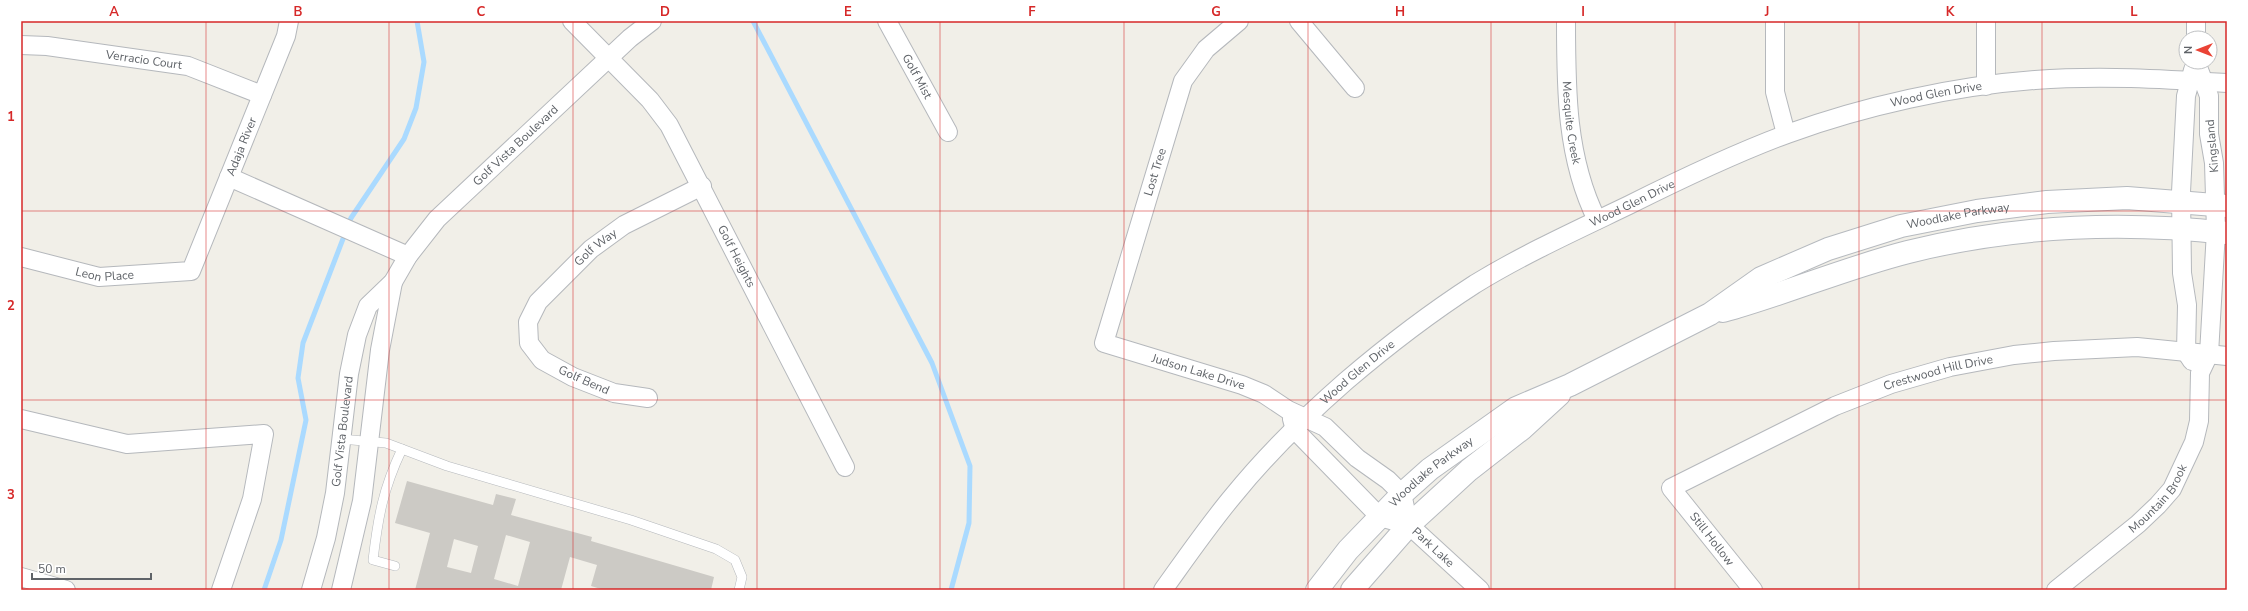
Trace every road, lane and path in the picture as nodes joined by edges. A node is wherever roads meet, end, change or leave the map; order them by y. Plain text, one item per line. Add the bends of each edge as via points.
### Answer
1 (289, 21) edge
2 (572, 21) edge
3 (652, 21) edge
4 (887, 21) edge
5 (1240, 21) edge
6 (1299, 21) edge
7 (1566, 21) edge
8 (1775, 21) edge
9 (1986, 21) edge
10 (21, 45) edge
11 (609, 58) junction
12 (2196, 70) edge
13 (2196, 81) junction
14 (2227, 83) edge
15 (1986, 86) junction
16 (1355, 88) dead end
17 (262, 95) junction
18 (948, 132) dead end
19 (1786, 134) junction
20 (2184, 147) junction
21 (2212, 147) junction
22 (229, 177) junction
23 (702, 186) junction
24 (2181, 202) junction
25 (2221, 205) edge
26 (1597, 220) junction
27 (2182, 230) junction
28 (2221, 232) edge
29 (408, 256) junction
30 (21, 257) edge
31 (191, 271) joint
32 (393, 282) junction
33 (2185, 289) junction
34 (2212, 290) junction
35 (1710, 314) junction
36 (529, 343) joint
37 (1104, 343) joint
38 (2186, 352) junction
39 (2218, 355) edge
40 (2200, 373) junction
41 (1570, 385) junction
42 (648, 398) dead end
43 (21, 419) edge
44 (1301, 424) junction
45 (341, 439) junction
46 (369, 441) junction
47 (402, 449) junction
48 (1357, 458) junction
49 (845, 467) dead end
50 (1341, 476) junction
51 (1671, 488) joint
52 (1402, 494) junction
53 (1380, 517) junction
54 (1409, 525) junction
55 (395, 566) dead end
56 (28, 582) edge
57 (66, 590) edge
58 (221, 590) edge
59 (311, 590) edge
60 (342, 590) edge
61 (739, 590) edge
62 (1163, 590) edge
63 (1317, 590) edge
64 (1352, 590) edge
65 (1480, 590) edge
66 (1753, 590) edge
67 (2056, 590) edge

1 - 17 street, Adaja River via 286,36
2 - 11 street, Golf Heights
3 - 11 street, Golf Vista Boulevard
4 - 18 street, Golf Mist
5 - 37 street, Lost Tree via 1206,49 1183,81
6 - 16 street
7 - 26 street, Mesquite Creek via 1566,74 1571,136 1587,201
8 - 19 street via 1775,92
9 - 15 street
10 - 17 street, Verracio Court via 47,46 188,66 204,70
11 - 23 street, Golf Heights via 650,100 669,125
11 - 29 street, Golf Vista Boulevard via 437,219
12 - 13 street, Kingsland
13 - 14 street, Wood Glen Drive
13 - 15 street, Wood Glen Drive via 2085,78 2034,80
13 - 20 street, Kingsland via 2186,96
13 - 21 street, Kingsland via 2209,96 2209,134
15 - 19 street, Wood Glen Drive via 1886,105
17 - 22 street, Adaja River
19 - 26 street, Wood Glen Drive via 1685,177
20 - 21 street
20 - 24 street, Kingsland via 2181,162
21 - 25 street, Kingsland
22 - 29 street
22 - 31 street, Adaja River
23 - 36 street, Golf Way via 624,225 591,249 538,302 528,322
23 - 49 street, Golf Heights
24 - 25 street, Woodlake Parkway
24 - 27 street
24 - 35 street, Woodlake Parkway via 2127,198 2047,202 1977,211 1901,226 1828,249 1761,278
25 - 28 street, Kingsland
26 - 44 street, Wood Glen Drive via 1546,244 1457,297 1400,337 1346,381
27 - 28 street, Woodlake Parkway
27 - 33 street via 2182,273
27 - 35 street, Woodlake Parkway via 2126,225 2050,229 1981,237 1907,252 1767,299
28 - 34 street, Mountain Brook
29 - 32 street, Golf Vista Boulevard
30 - 31 street, Leon Place via 99,277
32 - 45 street, Golf Vista Boulevard via 368,306 357,335
32 - 46 street, Golf Vista Boulevard via 380,350
33 - 34 street
33 - 38 street
34 - 39 street, Mountain Brook
35 - 41 street, Woodlake Parkway
36 - 42 street, Golf Bend via 542,360 573,377 614,393
37 - 44 street, Judson Lake Drive via 1264,394 1288,410
38 - 39 street, Crestwood Hill Drive
38 - 40 street
38 - 51 street, Crestwood Hill Drive via 2137,347 2054,351 2014,355 1950,367 1891,384 1835,406
39 - 40 street, Mountain Brook
40 - 67 street, Mountain Brook via 2199,421 2194,442 2172,489 2138,524
41 - 52 street, Woodlake Parkway via 1516,408 1430,469
41 - 54 street, Woodlake Parkway
43 - 58 street via 127,444 264,434 252,499
44 - 48 street, Judson Lake Drive via 1325,427
44 - 50 street, Judson Lake Drive
44 - 62 street, Wood Glen Drive via 1233,496
45 - 46 lane
45 - 59 street, Golf Vista Boulevard via 326,538
46 - 47 lane via 386,443
46 - 60 street, Golf Vista Boulevard via 362,501
47 - 55 lane via 389,477 379,514 373,560
47 - 61 lane via 447,466 623,518 716,549 735,560 742,577
48 - 50 street
48 - 52 street, Judson Lake Drive via 1388,480
50 - 53 street, Judson Lake Drive
51 - 66 street, Still Hollow
52 - 53 street, Woodlake Parkway
52 - 54 street
53 - 54 street, Park Lake
53 - 63 street, Woodlake Parkway via 1348,550
54 - 64 street, Woodlake Parkway
54 - 65 street, Park Lake
56 - 57 street

